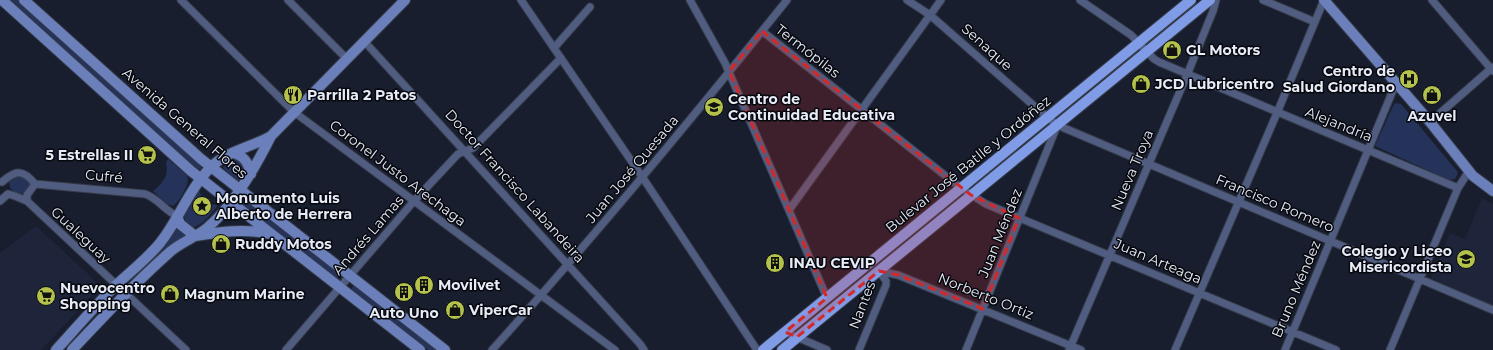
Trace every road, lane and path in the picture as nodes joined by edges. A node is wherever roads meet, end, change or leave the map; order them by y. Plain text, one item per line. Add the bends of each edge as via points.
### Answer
1 (2, 0) edge
2 (24, 0) edge
3 (181, 0) edge
4 (288, 0) edge
5 (521, 0) edge
6 (690, 0) edge
7 (787, 0) edge
8 (907, 0) edge
9 (941, 0) edge
10 (1080, 0) edge
11 (1191, 0) edge
12 (1210, 0) edge
13 (1216, 0) edge
14 (1262, 0) edge
15 (1324, 0) edge
16 (1432, 0) edge
17 (401, 1) edge
18 (590, 7) dead end
19 (930, 15) junction
20 (1315, 22) junction
21 (762, 31) junction
22 (364, 41) junction
23 (1139, 43) junction
24 (554, 48) junction
25 (1147, 51) junction
26 (561, 58) junction
27 (347, 59) junction
28 (1492, 69) edge
29 (729, 71) junction
30 (1187, 74) junction
31 (1396, 84) junction
32 (862, 109) junction
33 (294, 112) junction
34 (1277, 113) junction
35 (1047, 118) junction
36 (1430, 122) junction
37 (1057, 125) junction
38 (270, 136) junction
39 (1369, 150) junction
40 (465, 151) junction
41 (233, 153) junction
42 (1149, 164) junction
43 (211, 167) junction
44 (1470, 171) junction
45 (251, 174) junction
46 (643, 178) junction
47 (201, 179) junction
48 (1, 182) edge
49 (35, 184) junction
50 (961, 188) junction
51 (1458, 188) junction
52 (239, 190) junction
53 (1493, 191) edge
54 (8, 194) junction
55 (971, 195) junction
56 (0, 201) edge
57 (26, 201) junction
58 (1239, 201) junction
59 (230, 202) junction
60 (414, 202) junction
61 (788, 210) junction
62 (177, 216) junction
63 (1019, 218) junction
64 (272, 234) junction
65 (195, 236) junction
66 (1330, 240) junction
67 (1110, 255) junction
68 (568, 264) junction
69 (879, 271) junction
70 (350, 276) junction
71 (1420, 279) junction
72 (116, 285) junction
73 (340, 287) junction
74 (1199, 292) junction
75 (126, 294) junction
76 (541, 296) junction
77 (827, 298) junction
78 (983, 309) junction
79 (1493, 310) edge
80 (785, 332) junction
81 (1293, 332) junction
82 (797, 337) junction
83 (1070, 348) edge
84 (56, 350) edge
85 (72, 350) edge
86 (186, 350) edge
87 (286, 350) edge
88 (420, 350) edge
89 (445, 350) edge
90 (492, 350) edge
91 (615, 350) edge
92 (644, 350) edge
93 (757, 350) edge
94 (762, 350) edge
95 (782, 350) edge
96 (827, 350) edge
97 (859, 350) edge
98 (966, 350) edge
99 (1081, 350) edge
100 (1175, 350) edge
101 (1285, 350) edge
102 (1336, 350) edge
103 (1390, 350) edge

1 - 47 main road
2 - 43 main road, Avenida General Flores
3 - 33 street, Coronel Justo Arechaga
4 - 27 street
5 - 24 street
6 - 29 street
7 - 21 street, Juan José Quesada
8 - 19 street, Senaque
9 - 19 street
10 - 23 street, Alejandría
11 - 23 main road, Bulevar José Batlle y Ordóñez
12 - 25 main road, Bulevar José Batlle y Ordóñez
13 - 30 street, Nueva Troya
14 - 20 street
15 - 20 street
15 - 31 main road
16 - 28 street
17 - 22 main road
18 - 24 street
19 - 32 street
19 - 35 street, Senaque
20 - 34 street
21 - 29 street, Juan José Quesada
21 - 32 street, Termópilas
22 - 27 main road
22 - 40 street, Doctor Francisco Labandeira
23 - 25 street, Alejandría
23 - 35 main road, Bulevar José Batlle y Ordóñez
24 - 26 street
25 - 30 street, Alejandría via 1160,62
25 - 37 main road, Bulevar José Batlle y Ordóñez
26 - 40 street, Andrés Lamas via 473,148
26 - 46 street
27 - 33 main road
28 - 36 street
29 - 46 street, Juan José Quesada
29 - 61 street
30 - 34 street, Alejandría
30 - 42 street, Nueva Troya
31 - 36 main road
31 - 39 street, Bruno Méndez
32 - 50 street, Termópilas
32 - 61 street
33 - 38 main road
33 - 60 street, Coronel Justo Arechaga
34 - 39 street, Alejandría
34 - 58 street
35 - 37 street, Francisco Romero
35 - 50 main road, Bulevar José Batlle y Ordóñez
36 - 44 main road
37 - 42 street, Francisco Romero
37 - 55 main road, Bulevar José Batlle y Ordóñez
37 - 63 street, Juan Méndez
38 - 41 main road
38 - 45 main road
39 - 51 street, Alejandría
39 - 66 street, Bruno Méndez
40 - 60 street, Andrés Lamas via 458,154
40 - 68 street, Doctor Francisco Labandeira
41 - 43 main road
41 - 45 main road via 247,160
42 - 58 street, Francisco Romero
42 - 67 street, Nueva Troya
43 - 47 main road
43 - 52 main road, Avenida General Flores
44 - 51 street
44 - 53 main road via 1476,179
45 - 52 main road
46 - 68 street, Juan José Quesada
46 - 93 street
47 - 59 main road
47 - 62 main road
48 - 49 street via 10,175 20,172
48 - 54 street
49 - 57 street
49 - 62 street, Cufré via 145,194 153,197 168,212
50 - 55 street, Termópilas
50 - 77 main road, Bulevar José Batlle y Ordóñez
51 - 71 street
52 - 59 main road
52 - 70 main road, Avenida General Flores
54 - 56 street
54 - 57 street, Gualeguay
55 - 63 street, Juan Arteaga
55 - 69 main road, Bulevar José Batlle y Ordóñez
57 - 72 street, Gualeguay
58 - 66 street, Francisco Romero
58 - 74 street
59 - 64 main road
59 - 65 main road via 219,216
60 - 70 street, Andrés Lamas
60 - 76 street, Coronel Justo Arechaga
61 - 77 street
62 - 65 main road, Cufré via 180,224
62 - 72 main road via 151,253
63 - 67 street, Juan Arteaga
63 - 78 street, Juan Méndez
64 - 65 main road via 231,231
64 - 73 main road
65 - 75 main road via 172,251
66 - 71 street, Francisco Romero
66 - 81 street, Bruno Méndez
67 - 74 street, Juan Arteaga
67 - 83 street, Nueva Troya
68 - 76 street, Juan José Quesada
68 - 92 street, Doctor Francisco Labandeira
69 - 78 street, Norberto Ortiz via 898,275
69 - 82 main road, Bulevar José Batlle y Ordóñez
69 - 97 street, Nantes via 886,285
70 - 73 street, Andrés Lamas
70 - 89 main road, Avenida General Flores
71 - 79 street, Francisco Romero
71 - 103 street
72 - 75 street, Gualeguay
72 - 84 main road
73 - 87 street, Andrés Lamas
73 - 88 main road
74 - 81 street, Juan Arteaga
74 - 100 street
75 - 85 main road
75 - 86 street, Gualeguay
76 - 90 street, Juan José Quesada
76 - 91 street, Coronel Justo Arechaga
77 - 80 main road, Bulevar José Batlle y Ordóñez
78 - 83 street, Norberto Ortiz
78 - 98 street, Juan Méndez
80 - 82 street
80 - 94 main road, Bulevar José Batlle y Ordóñez
81 - 101 street, Bruno Méndez
81 - 102 street, Juan Arteaga
82 - 95 main road, Bulevar José Batlle y Ordóñez
82 - 96 street
83 - 99 street, Norberto Ortiz

